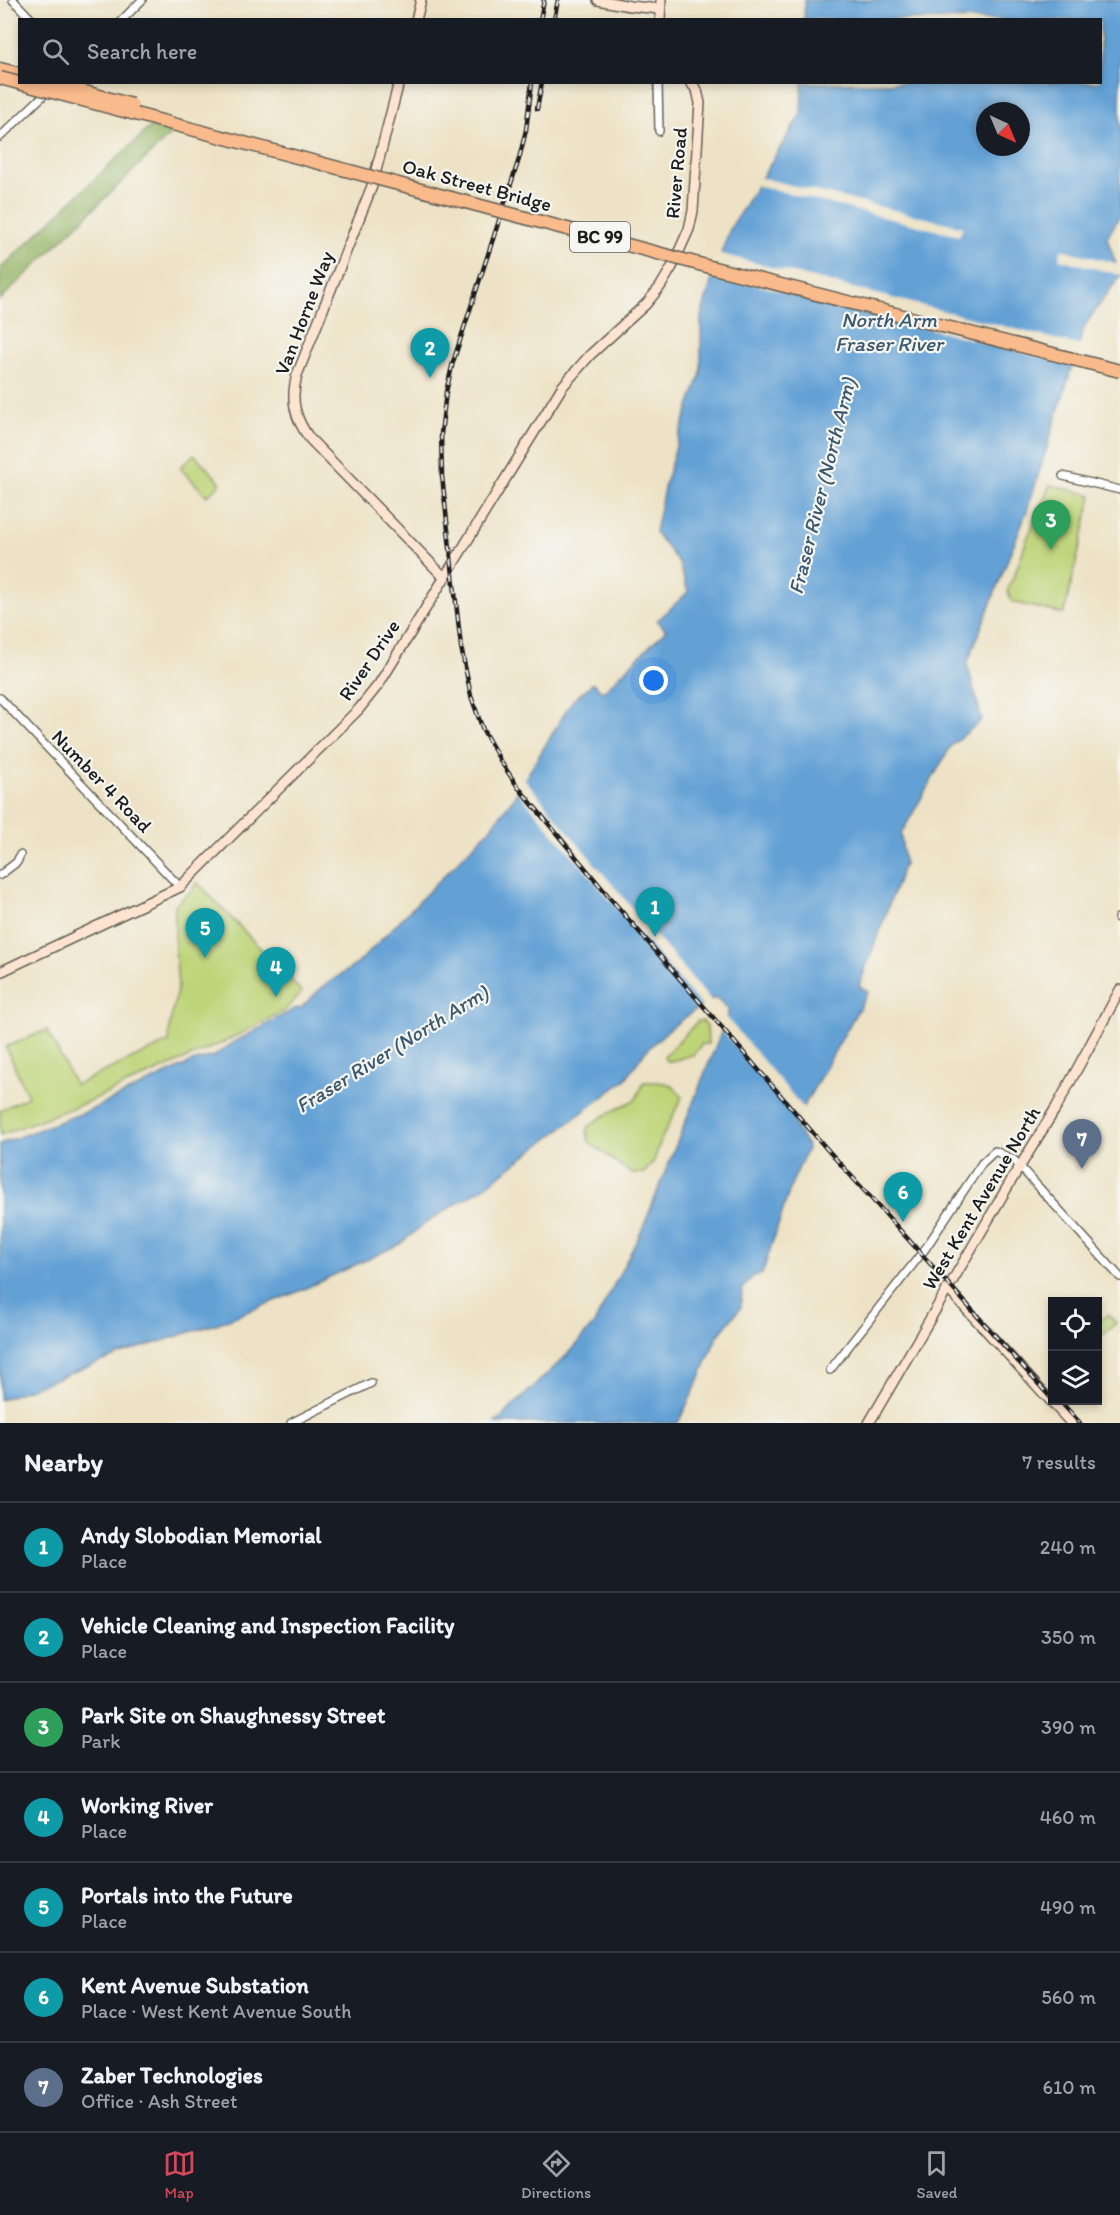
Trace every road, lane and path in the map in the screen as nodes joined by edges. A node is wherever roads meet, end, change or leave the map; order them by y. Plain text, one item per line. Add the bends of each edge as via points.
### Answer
1 (13, 0) edge
2 (142, 0) edge
3 (421, 0) edge
4 (598, 0) edge
5 (661, 4) edge
6 (30, 18) edge
7 (124, 18) edge
8 (416, 18) edge
9 (0, 69) edge
10 (18, 74) edge
11 (0, 78) edge
12 (18, 83) edge
13 (23, 84) edge
14 (55, 84) edge
15 (57, 84) edge
16 (398, 84) edge
17 (658, 84) edge
18 (692, 84) edge
19 (658, 131) dead end
20 (0, 137) edge
21 (672, 267) joint
22 (1120, 363) edge
23 (1120, 371) edge
24 (1063, 476) dead end
25 (1120, 490) edge
26 (444, 578) junction
27 (0, 698) edge
28 (20, 855) dead end
29 (0, 875) edge
30 (180, 887) junction
31 (0, 972) edge
32 (1120, 990) edge
33 (1020, 1167) junction
34 (1120, 1276) edge
35 (947, 1288) junction
36 (830, 1370) dead end
37 (371, 1383) dead end
38 (291, 1423) edge
39 (868, 1423) edge
40 (1071, 1423) edge

1 - 6 street
2 - 7 street
3 - 8 street
4 - 5 street via 630,6
9 - 10 highway
11 - 12 highway, Oak Street Bridge / BC 99, bridge
13 - 23 highway, Oak Street Bridge / BC 99, bridge via 721,270
14 - 20 street
15 - 22 highway, Oak Street Bridge / BC 99, bridge via 178,119
16 - 26 street, Van Horne Way via 372,186 299,368 294,404 296,417 310,439
17 - 19 street
18 - 21 street, River Road via 700,103 693,211
21 - 26 street, River Drive via 646,304 590,355 562,387
24 - 25 street
26 - 30 street, River Drive via 364,703
27 - 30 street, Number 4 Road
28 - 29 street
30 - 31 street, River Drive
32 - 33 street, West Kent Avenue North
33 - 34 street
33 - 35 street, West Kent Avenue North
33 - 36 street via 1000,1152 990,1153 925,1249
35 - 39 street, West Kent Avenue North
35 - 40 street
37 - 38 street

